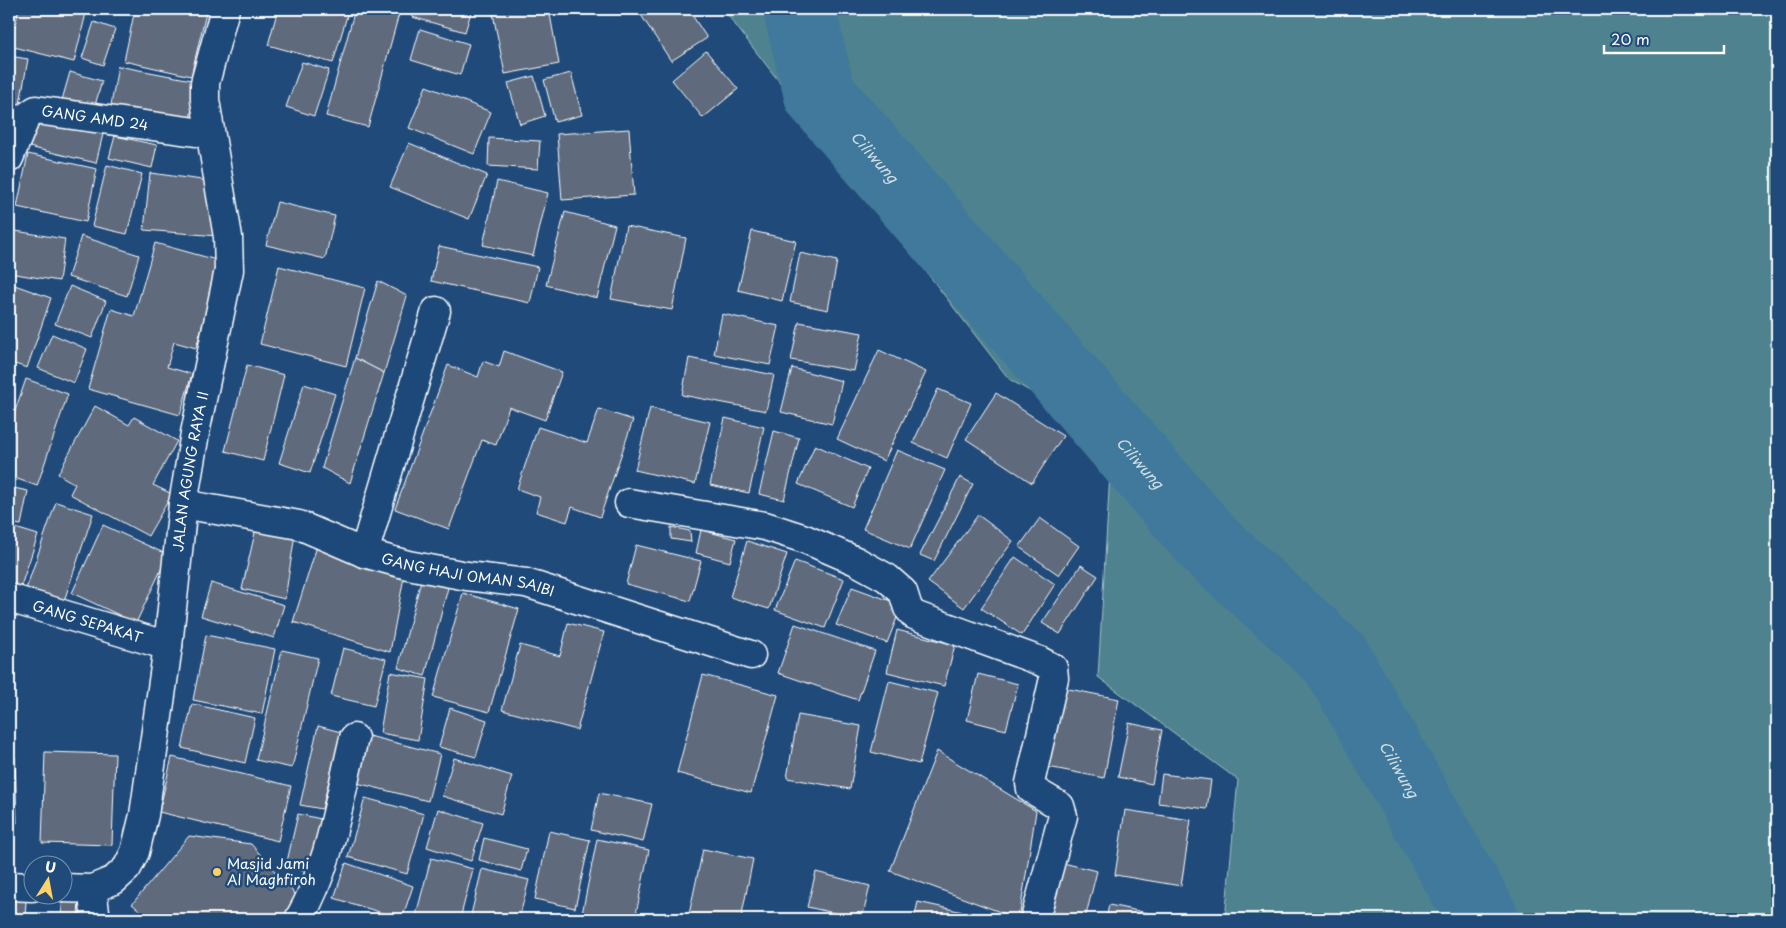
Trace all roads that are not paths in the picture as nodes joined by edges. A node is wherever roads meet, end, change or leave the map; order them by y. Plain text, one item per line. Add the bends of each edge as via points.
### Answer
1 (224, 9) edge
2 (210, 134) junction
3 (9, 158) edge
4 (436, 311) dead end
5 (629, 503) dead end
6 (183, 504) junction
7 (364, 553) junction
8 (9, 598) edge
9 (168, 646) junction
10 (751, 655) dead end
11 (354, 738) dead end
12 (9, 886) edge
13 (22, 887) edge
14 (72, 888) edge
15 (92, 888) junction
16 (96, 919) edge
17 (299, 919) edge
18 (1035, 919) edge

1 - 2 street, JALAN AGUNG RAYA II via 205,83
2 - 3 street, GANG AMD 24 via 36,110 26,117
2 - 6 street, JALAN AGUNG RAYA II via 228,237 229,270
4 - 7 street
5 - 18 street via 765,526 805,539 887,578 903,592 914,615 1053,668 1054,678 1030,782 1031,789 1060,806 1063,816
6 - 7 street, GANG HAJI OMAN SAIBI via 299,525
6 - 9 street, JALAN AGUNG RAYA II
7 - 10 street, GANG HAJI OMAN SAIBI via 467,576 526,583
8 - 9 street, GANG SEPAKAT
9 - 15 street, JALAN AGUNG RAYA II via 144,815 134,852 127,868 114,880
11 - 17 street via 324,862
12 - 13 street
14 - 15 street, JALAN AGUNG RAYA II
15 - 16 street

